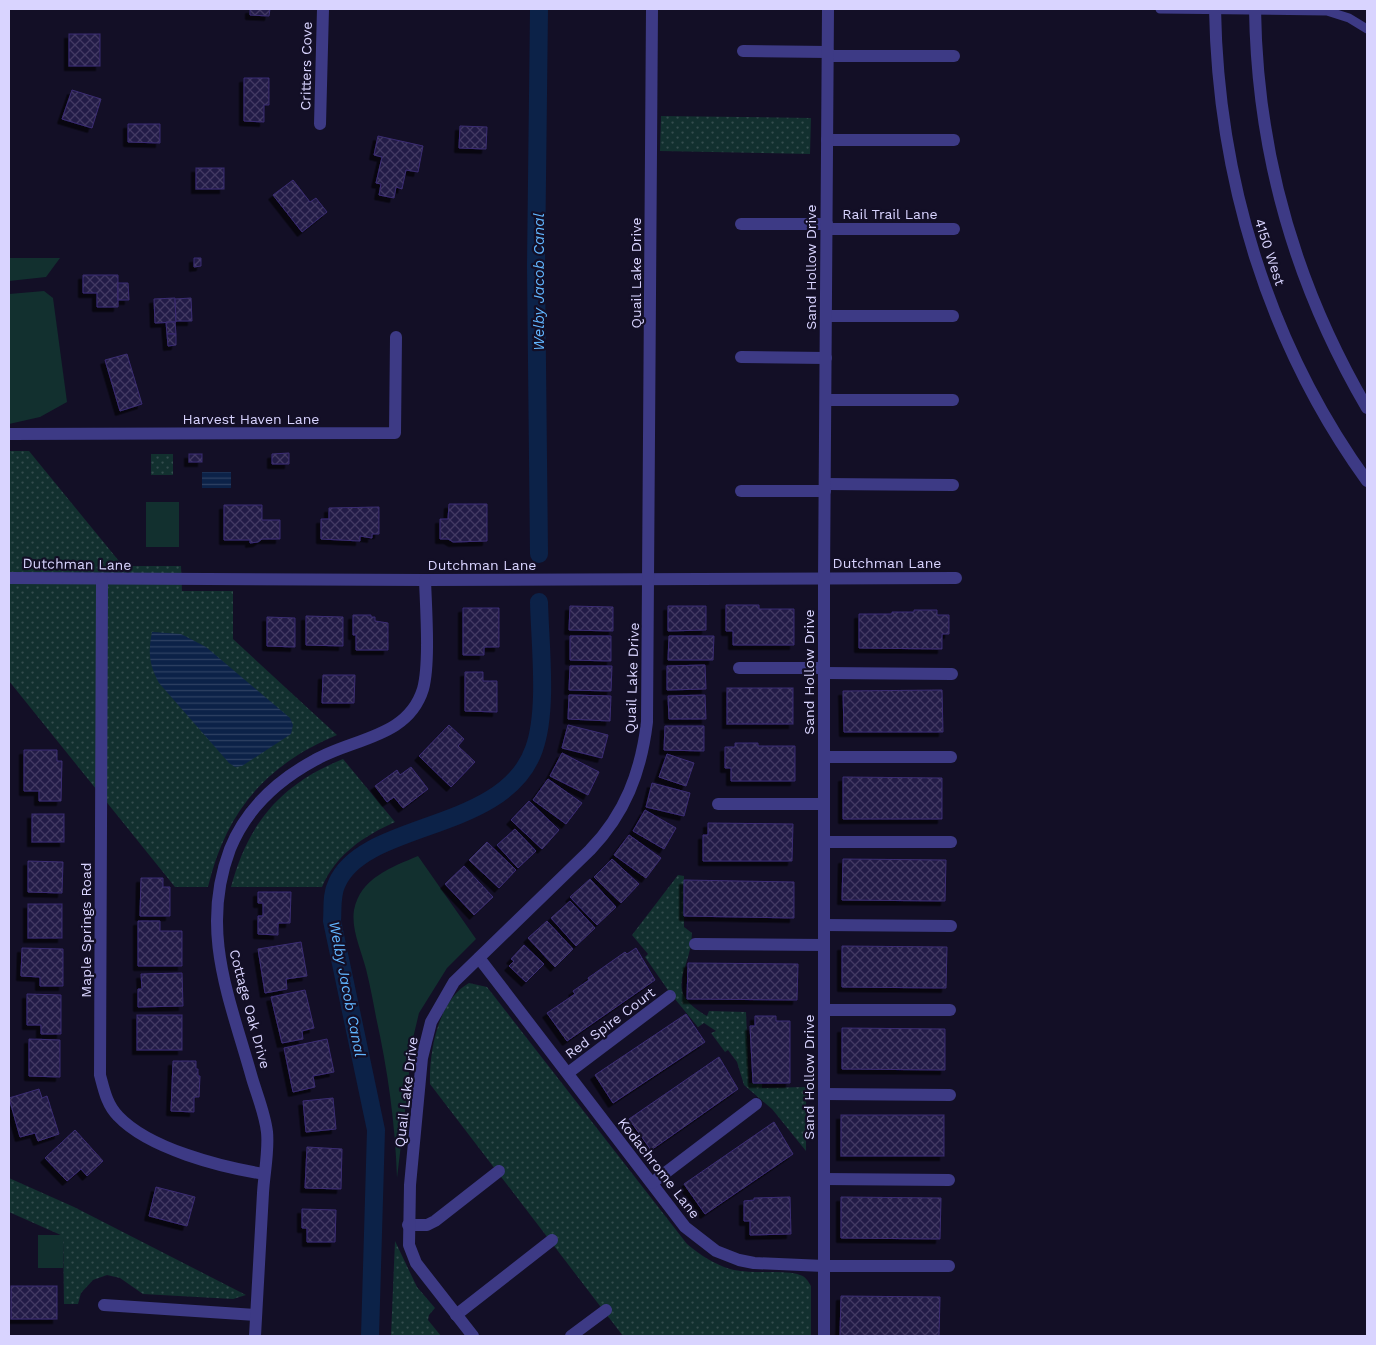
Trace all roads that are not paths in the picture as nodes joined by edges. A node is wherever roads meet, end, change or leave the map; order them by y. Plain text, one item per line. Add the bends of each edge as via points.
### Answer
1 (322, 9) edge
2 (652, 9) edge
3 (828, 9) edge
4 (1160, 9) edge
5 (1215, 10) edge
6 (1255, 10) edge
7 (1367, 29) edge
8 (743, 51) dead end
9 (828, 54) junction
10 (954, 56) dead end
11 (320, 124) dead end
12 (827, 140) junction
13 (954, 140) dead end
14 (741, 224) dead end
15 (827, 227) junction
16 (954, 229) dead end
17 (826, 316) junction
18 (953, 316) dead end
19 (396, 336) dead end
20 (741, 358) dead end
21 (826, 358) junction
22 (826, 400) junction
23 (953, 400) dead end
24 (1367, 408) edge
25 (9, 434) edge
26 (1367, 481) edge
27 (952, 484) dead end
28 (825, 488) junction
29 (741, 491) dead end
30 (9, 578) edge
31 (956, 578) dead end
32 (102, 579) junction
33 (649, 579) junction
34 (824, 579) junction
35 (425, 580) junction
36 (739, 668) dead end
37 (824, 671) junction
38 (952, 674) dead end
39 (824, 756) junction
40 (951, 757) dead end
41 (718, 804) dead end
42 (824, 804) junction
43 (824, 842) junction
44 (951, 842) dead end
45 (824, 925) junction
46 (951, 926) dead end
47 (695, 944) dead end
48 (824, 945) junction
49 (479, 958) junction
50 (670, 996) dead end
51 (824, 1010) junction
52 (950, 1010) dead end
53 (568, 1074) junction
54 (824, 1094) junction
55 (950, 1095) dead end
56 (756, 1104) dead end
57 (499, 1172) dead end
58 (264, 1174) junction
59 (824, 1179) junction
60 (950, 1180) dead end
61 (652, 1183) junction
62 (408, 1225) junction
63 (552, 1240) dead end
64 (824, 1266) junction
65 (949, 1266) dead end
66 (104, 1305) dead end
67 (606, 1310) dead end
68 (256, 1315) junction
69 (456, 1315) junction
70 (255, 1336) edge
71 (473, 1336) edge
72 (571, 1336) edge
73 (824, 1336) edge

1 - 11 street, Critters Cove
2 - 33 street, Quail Lake Drive
3 - 9 street, Sand Hollow Drive
4 - 5 lane
5 - 6 lane
5 - 26 street, 4150 West via 1225,133 1251,247 1296,361 1338,438
6 - 7 lane via 1327,11
6 - 24 street, 4150 West via 1261,106 1281,208 1316,308
8 - 9 street
9 - 10 street
9 - 12 street, Sand Hollow Drive
12 - 13 street
12 - 15 street, Sand Hollow Drive
14 - 15 street, Rail Trail Lane
15 - 16 street, Rail Trail Lane
15 - 17 street, Sand Hollow Drive
17 - 18 street
17 - 21 street, Sand Hollow Drive
19 - 25 street, Harvest Haven Lane via 396,434
20 - 21 street
21 - 22 street, Sand Hollow Drive
22 - 23 street
22 - 28 street, Sand Hollow Drive
27 - 28 street
28 - 29 street
28 - 34 street, Sand Hollow Drive
30 - 32 street, Dutchman Lane
31 - 34 street, Dutchman Lane
32 - 35 street, Dutchman Lane
32 - 58 street, Maple Springs Road via 100,1074 106,1097 117,1116 136,1132 205,1162
33 - 34 street, Dutchman Lane
33 - 35 street, Dutchman Lane
33 - 49 street, Quail Lake Drive via 647,722 641,762 628,797 601,838
34 - 37 street, Sand Hollow Drive
35 - 58 street, Cottage Oak Drive via 426,676 415,707 400,723 380,735 316,759 263,797 230,848 221,878 215,931 221,968 267,1133
36 - 37 street
37 - 38 street
37 - 39 street, Sand Hollow Drive
39 - 40 street
39 - 42 street, Sand Hollow Drive
41 - 42 street
42 - 43 street, Sand Hollow Drive
43 - 44 street
43 - 45 street, Sand Hollow Drive
45 - 46 street
45 - 48 street, Sand Hollow Drive
47 - 48 street
48 - 51 street, Sand Hollow Drive
49 - 53 street, Kodachrome Lane
49 - 62 street, Quail Lake Drive via 445,994 426,1040
50 - 53 street, Red Spire Court
51 - 52 street
51 - 54 street, Sand Hollow Drive
53 - 61 street, Kodachrome Lane
54 - 55 street
54 - 59 street, Sand Hollow Drive
56 - 61 street
57 - 62 street via 435,1221 427,1225
58 - 68 street, Cottage Oak Drive
59 - 60 street
59 - 64 street, Sand Hollow Drive
61 - 64 street, Kodachrome Lane via 685,1226 716,1251 754,1263
62 - 69 street, Quail Lake Drive via 412,1256
63 - 69 street
64 - 65 street, Kodachrome Lane
64 - 73 street, Sand Hollow Drive
66 - 68 street
67 - 72 street
68 - 70 street, Cottage Oak Drive
69 - 71 street, Quail Lake Drive

